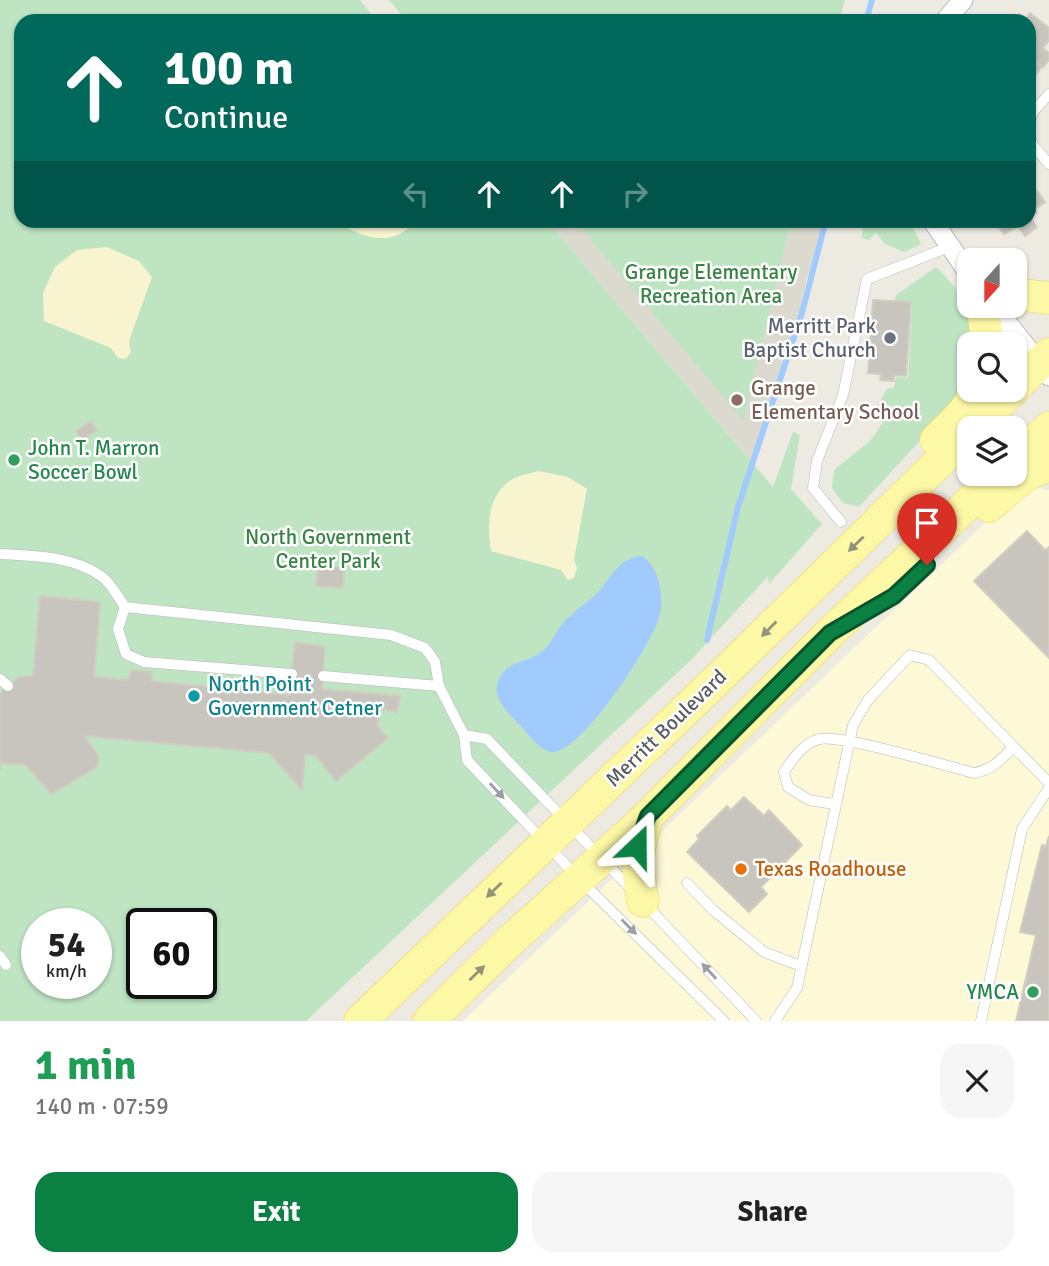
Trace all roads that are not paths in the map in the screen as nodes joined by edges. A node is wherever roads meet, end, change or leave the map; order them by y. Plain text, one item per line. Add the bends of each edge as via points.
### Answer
1 (963, 0) edge
2 (951, 14) edge
3 (1049, 94) edge
4 (1036, 109) edge
5 (1036, 149) edge
6 (1049, 164) edge
7 (937, 228) edge
8 (949, 247) junction
9 (957, 258) edge
10 (1027, 295) edge
11 (1049, 298) edge
12 (1005, 318) edge
13 (1046, 365) edge
14 (1027, 379) edge
15 (971, 402) edge
16 (1000, 402) edge
17 (985, 416) edge
18 (1049, 428) edge
19 (957, 444) edge
20 (1027, 449) edge
21 (1049, 466) edge
22 (987, 486) edge
23 (896, 505) junction
24 (841, 522) dead end
25 (0, 554) edge
26 (125, 607) junction
27 (830, 633) junction
28 (292, 674) dead end
29 (323, 676) dead end
30 (439, 686) junction
31 (464, 735) junction
32 (849, 742) junction
33 (1013, 747) junction
34 (1049, 786) edge
35 (834, 804) junction
36 (648, 816) junction
37 (568, 821) junction
38 (544, 844) junction
39 (603, 858) junction
40 (580, 880) junction
41 (687, 883) dead end
42 (643, 901) junction
43 (801, 966) junction
44 (360, 1021) edge
45 (429, 1021) edge
46 (724, 1021) edge
47 (756, 1021) edge
48 (775, 1021) edge
49 (981, 1021) edge

1 - 2 street
3 - 4 lane
5 - 6 lane
7 - 8 street
8 - 9 street
8 - 24 lane via 867,279 843,395 817,460 813,488
10 - 11 main road
12 - 13 street
13 - 14 main road, Merritt Boulevard
15 - 23 main road via 905,470
16 - 17 main road, Merritt Boulevard
18 - 20 main road
19 - 23 main road, Merritt Boulevard
21 - 27 main road via 1020,479 894,596
22 - 27 main road
23 -> 37 main road, Merritt Boulevard
25 - 26 lane via 43,556 83,567 103,577
26 - 28 lane via 118,629 126,654 144,662
26 - 30 lane via 391,635 425,648 435,662
27 - 36 main road
29 - 30 lane
30 - 31 lane
31 - 37 lane via 487,739
31 -> 38 lane via 467,760
32 - 33 lane via 974,773 995,766
32 - 33 lane via 868,700 910,655 929,660
32 - 35 lane
32 - 35 lane via 820,739 796,753 784,772 788,787 809,800
33 - 34 lane
34 - 49 lane via 1022,829
35 - 43 lane
36 - 39 main road
36 - 42 main road via 637,846
37 - 38 main road, Merritt Boulevard
37 - 39 lane
38 - 40 lane
38 -> 44 main road, Merritt Boulevard
39 - 40 main road
39 - 42 lane
45 -> 40 main road
40 -> 46 lane
41 - 43 lane via 764,952
47 -> 42 lane
43 - 48 lane via 797,988

